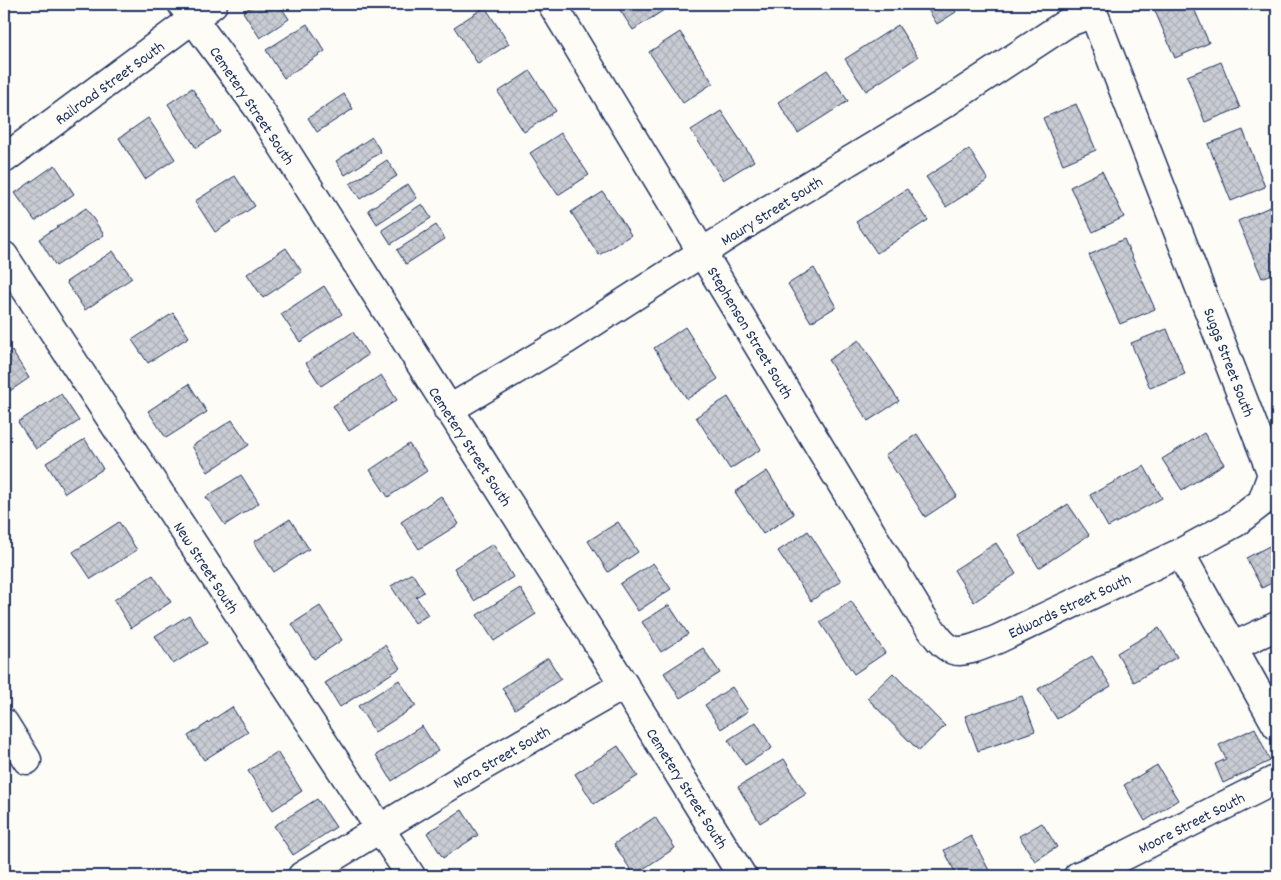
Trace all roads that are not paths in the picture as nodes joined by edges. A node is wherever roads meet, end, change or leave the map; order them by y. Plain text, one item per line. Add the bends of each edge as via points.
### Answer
1 (552, 4) edge
2 (1092, 8) edge
3 (197, 9) edge
4 (4, 159) edge
5 (704, 253) junction
6 (4, 256) edge
7 (448, 410) junction
8 (1180, 554) junction
9 (1277, 626) edge
10 (1234, 646) junction
11 (958, 652) joint
12 (624, 685) junction
13 (4, 723) edge
14 (1277, 726) edge
15 (27, 760) dead end
16 (1277, 779) edge
17 (378, 829) junction
18 (302, 876) edge
19 (411, 876) edge
20 (742, 876) edge
21 (1078, 876) edge

1 - 5 street, Stephenson Street South
2 - 5 street, Maury Street South
2 - 8 street, Suggs Street South via 1272,474 1262,502 1235,523
3 - 4 street, Railroad Street South
3 - 7 street, Cemetery Street South
5 - 7 street, Maury Street South
5 - 11 street, Stephenson Street South via 921,615 940,641
6 - 17 street, New Street South
7 - 12 street, Cemetery Street South
8 - 10 street
8 - 11 street, Edwards Street South via 998,639
9 - 10 street
10 - 14 street
12 - 17 street, Nora Street South
12 - 20 street, Cemetery Street South
13 - 15 street
16 - 21 street, Moore Street South
17 - 18 street, Nora Street South
17 - 19 street, New Street South

